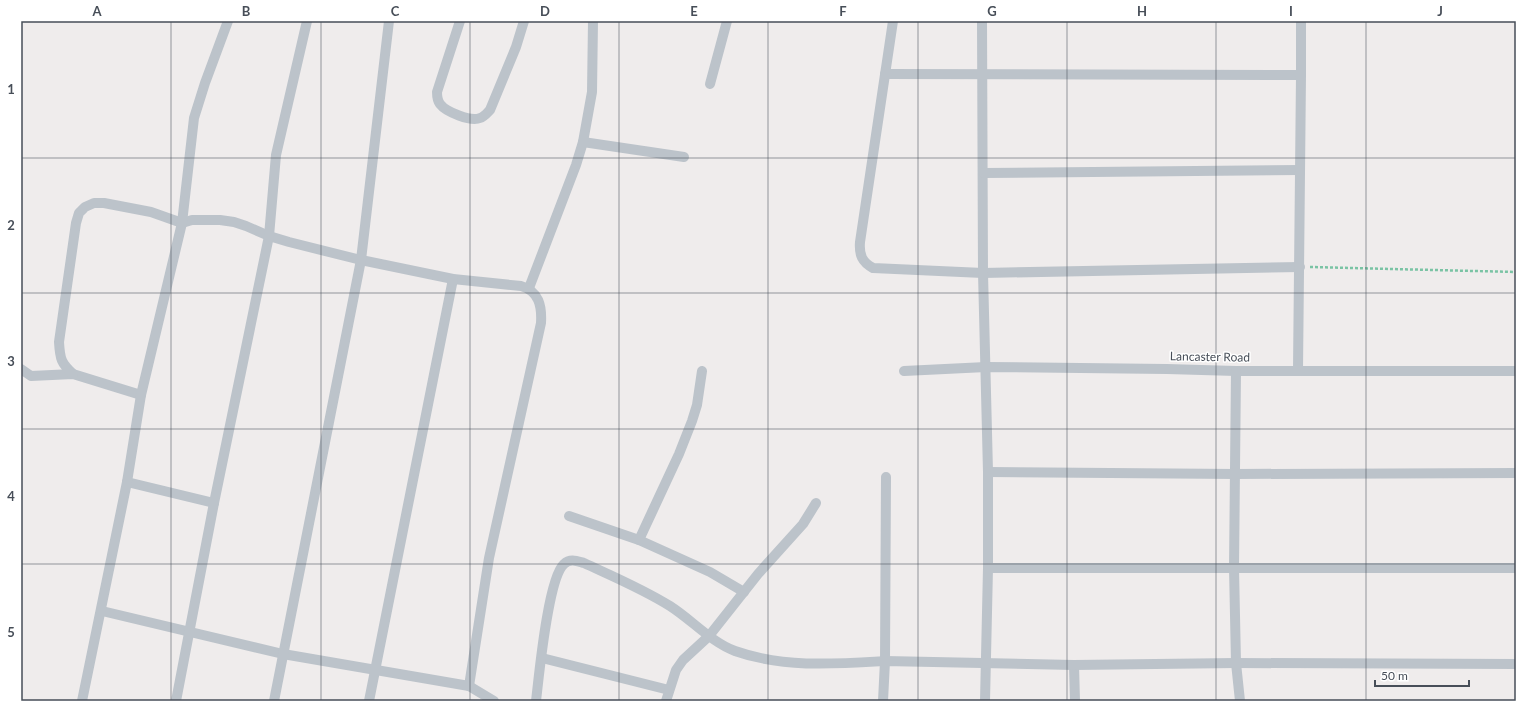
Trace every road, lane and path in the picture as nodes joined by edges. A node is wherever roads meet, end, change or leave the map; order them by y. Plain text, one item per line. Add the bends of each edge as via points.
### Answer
1 (228, 21) edge
2 (307, 21) edge
3 (389, 21) edge
4 (460, 21) edge
5 (524, 21) edge
6 (593, 21) edge
7 (727, 21) edge
8 (893, 21) edge
9 (982, 21) edge
10 (1301, 21) edge
11 (885, 74) junction
12 (982, 74) junction
13 (1302, 75) junction
14 (710, 84) dead end
15 (583, 142) junction
16 (684, 157) dead end
17 (1300, 170) junction
18 (984, 173) junction
19 (182, 223) junction
20 (269, 236) junction
21 (361, 260) junction
22 (1300, 267) junction
23 (1516, 272) edge
24 (983, 273) junction
25 (453, 279) junction
26 (529, 288) junction
27 (986, 367) junction
28 (21, 369) edge
29 (1298, 370) junction
30 (702, 371) dead end
31 (904, 371) dead end
32 (1236, 371) junction
33 (1516, 371) edge
34 (73, 374) junction
35 (141, 395) junction
36 (988, 472) junction
37 (1236, 474) junction
38 (1516, 474) edge
39 (886, 476) dead end
40 (127, 482) junction
41 (214, 503) junction
42 (816, 503) dead end
43 (569, 516) dead end
44 (639, 540) junction
45 (988, 568) junction
46 (1234, 568) junction
47 (1516, 568) edge
48 (744, 592) junction
49 (102, 611) junction
50 (190, 633) junction
51 (709, 636) junction
52 (283, 654) junction
53 (542, 658) junction
54 (885, 661) junction
55 (1236, 663) junction
56 (985, 664) junction
57 (1516, 664) edge
58 (1074, 665) junction
59 (375, 670) junction
60 (468, 686) junction
61 (669, 690) junction
62 (82, 701) edge
63 (176, 701) edge
64 (274, 701) edge
65 (369, 701) edge
66 (494, 701) edge
67 (536, 701) edge
68 (666, 701) edge
69 (883, 701) edge
70 (985, 701) edge
71 (1076, 701) edge
72 (1240, 701) edge

1 - 19 street via 194,118
2 - 20 street via 276,155
3 - 21 street
4 - 5 street via 437,98 446,109 472,119 479,119 490,110 516,48
6 - 15 street via 592,92
7 - 14 street
8 - 11 street
9 - 12 street
10 - 13 street
11 - 12 street
11 - 24 street via 860,242 861,258 865,264 874,268
12 - 13 street
12 - 18 street
13 - 17 street
15 - 16 street
15 - 26 street
17 - 18 street
17 - 22 street
18 - 24 street
19 - 20 street via 192,220 234,222
19 - 34 street via 151,212 104,203 85,206 79,213 59,342 62,362
19 - 35 street
20 - 21 street
20 - 41 street
21 - 25 street
21 - 52 street
22 - 23 path
22 - 24 street
22 - 29 street
24 - 27 street
25 - 26 street
25 - 59 street
26 - 60 street via 538,297 542,314 541,324 489,558
27 - 31 street, Lancaster Road
27 - 32 street, Lancaster Road
27 - 36 street
28 - 34 street via 31,376
29 - 32 street, Lancaster Road
29 - 33 street, Lancaster Road
30 - 44 street via 692,421
32 - 37 street
34 - 35 street
35 - 40 street
36 - 37 street
36 - 45 street
37 - 38 street
37 - 46 street
39 - 54 street
40 - 41 street
40 - 49 street
41 - 50 street
42 - 48 street via 803,524
43 - 44 street
44 - 48 street via 710,572
45 - 46 street
45 - 56 street
46 - 47 street
46 - 55 street
48 - 51 street
49 - 50 street
49 - 62 street
50 - 52 street
50 - 63 street
51 - 53 street via 665,603 584,562 571,560 564,563 558,572
51 - 54 street via 722,645 776,662
51 - 61 street via 683,660 676,670
52 - 59 street
52 - 64 street
53 - 61 street
53 - 67 street
54 - 56 street
54 - 69 street
55 - 57 street
55 - 58 street
55 - 72 street
56 - 58 street
56 - 70 street
58 - 71 street
59 - 60 street
59 - 65 street
60 - 66 street
61 - 68 street

